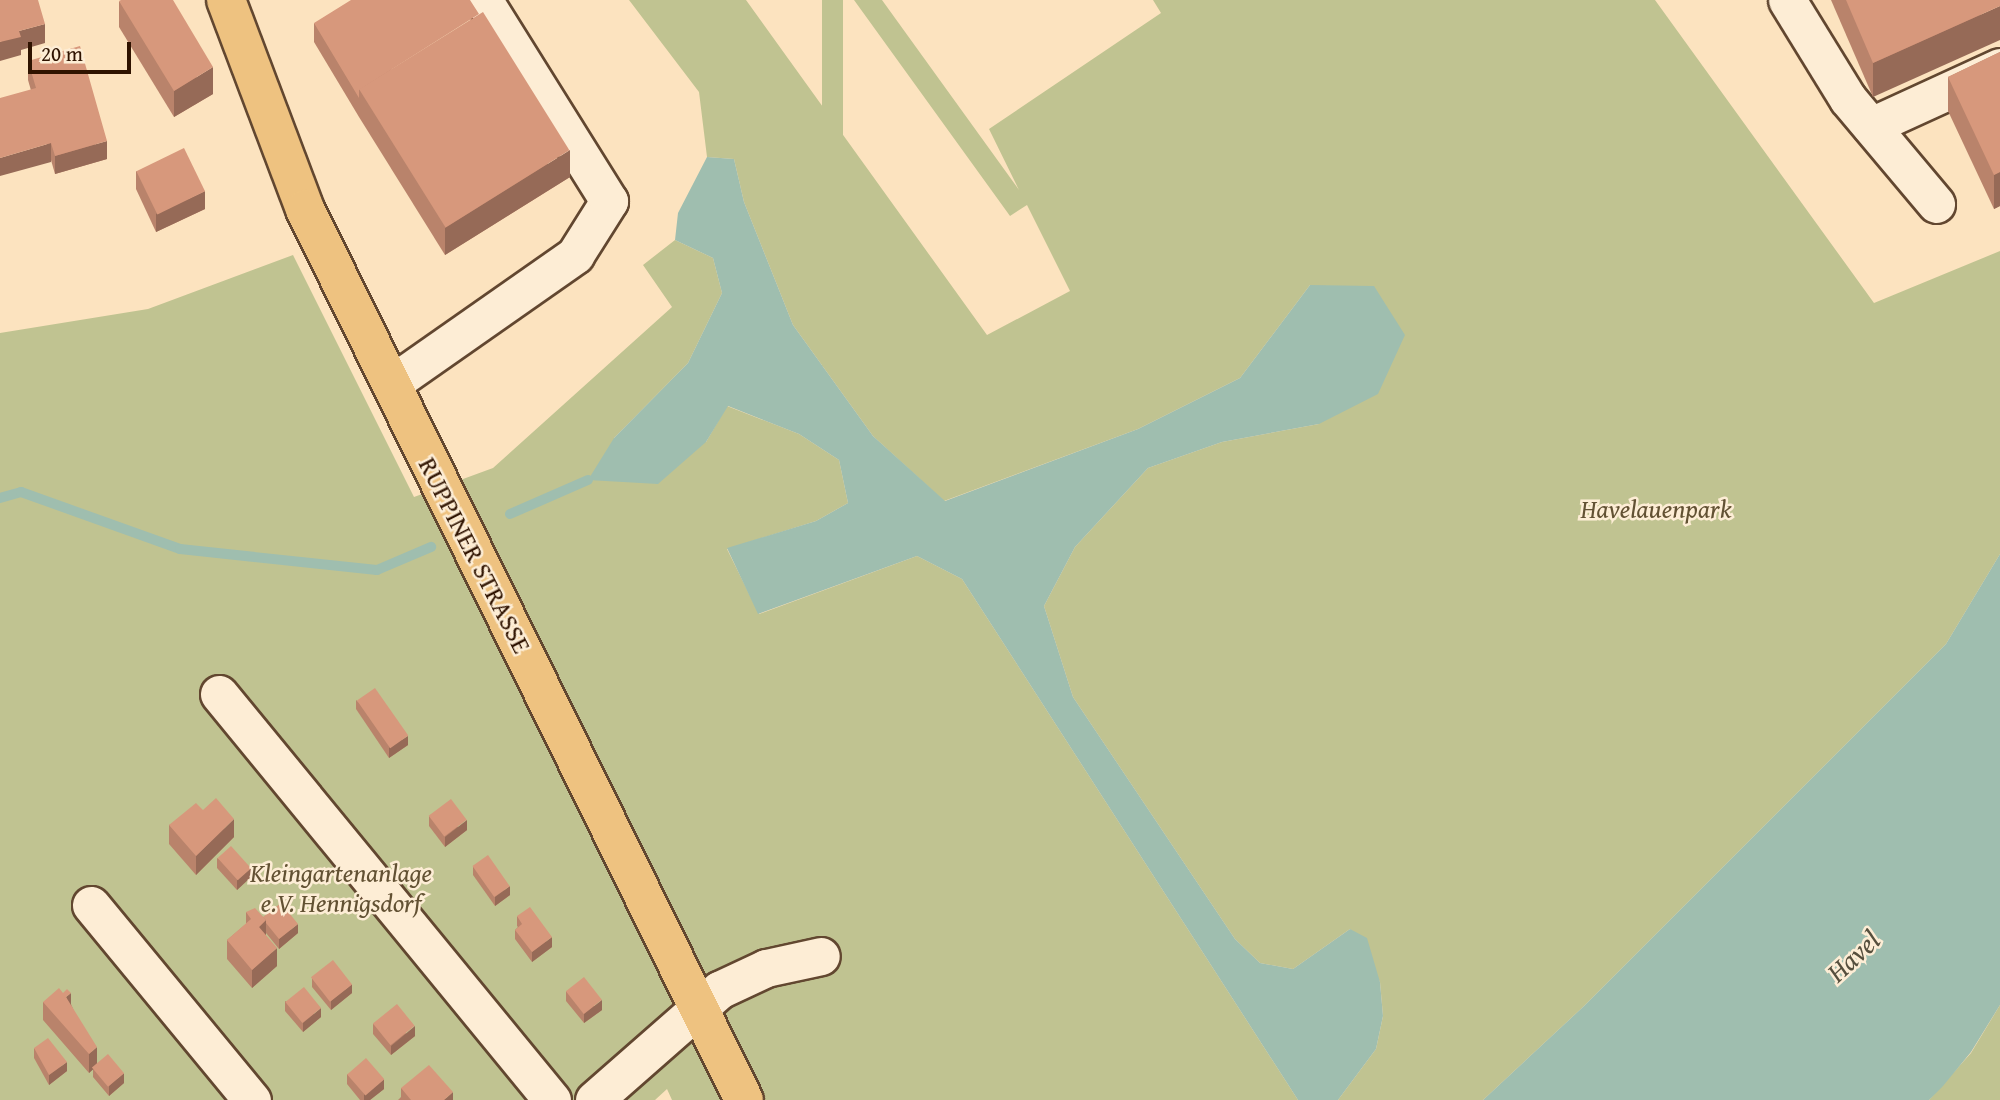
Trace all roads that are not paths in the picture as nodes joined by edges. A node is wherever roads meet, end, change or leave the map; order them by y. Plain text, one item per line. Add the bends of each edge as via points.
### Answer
1 (226, 0) edge
2 (1787, 0) edge
3 (484, 1) edge
4 (2000, 66) edge
5 (1871, 126) junction
6 (1936, 204) dead end
7 (390, 384) junction
8 (219, 694) dead end
9 (91, 905) dead end
10 (821, 956) dead end
11 (695, 1006) junction
12 (252, 1100) edge
13 (552, 1100) edge
14 (594, 1100) edge
15 (744, 1100) edge

1 - 7 main road, RUPPINER STRASSE via 305,209
2 - 5 street via 1848,99
3 - 7 street via 609,201 575,255
4 - 5 street
5 - 6 street
7 - 11 main road, RUPPINER STRASSE
8 - 13 street
9 - 12 street
10 - 11 street via 766,968
11 - 14 street
11 - 15 main road, RUPPINER STRASSE

